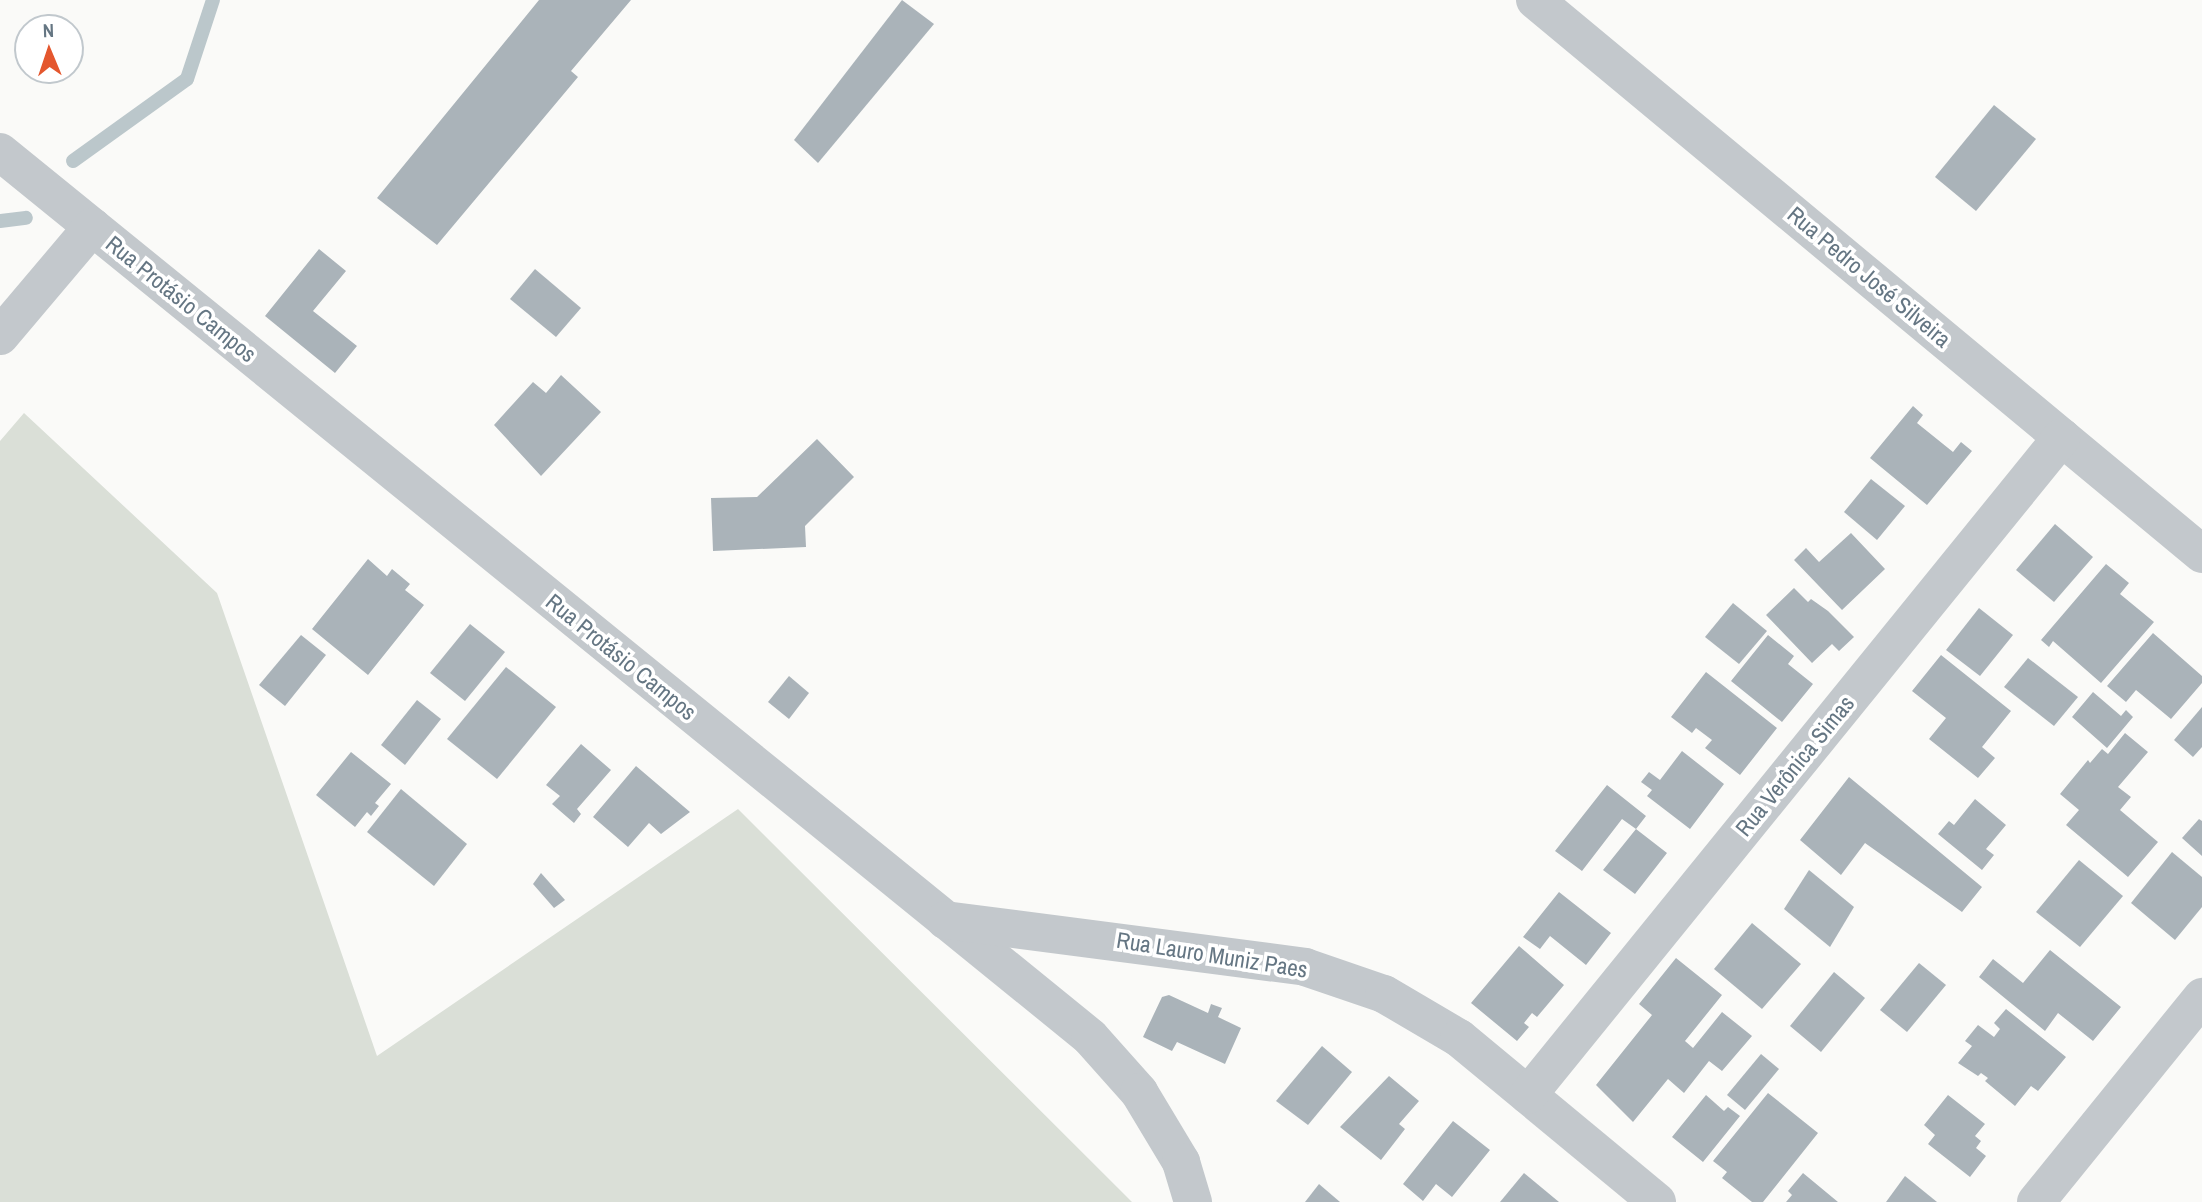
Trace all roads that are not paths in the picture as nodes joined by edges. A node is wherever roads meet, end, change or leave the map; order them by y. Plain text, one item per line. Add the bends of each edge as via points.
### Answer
1 (1535, 0) edge
2 (0, 152) edge
3 (92, 226) junction
4 (0, 336) edge
5 (2062, 437) junction
6 (2202, 554) edge
7 (945, 920) junction
8 (2202, 997) edge
9 (1528, 1095) junction
10 (1193, 1202) edge
11 (1657, 1202) edge
12 (2036, 1202) edge

1 - 5 street, Rua Pedro José Silveira
2 - 3 street, Rua Protásio Campos
3 - 4 street
3 - 7 street, Rua Protásio Campos
5 - 6 street, Rua Pedro José Silveira
5 - 9 street, Rua Verônica Simas
7 - 9 street, Rua Lauro Muniz Paes via 1305,967 1384,994 1459,1038
7 - 10 street, Rua Protásio Campos via 1090,1037 1139,1092 1181,1162
8 - 12 street
9 - 11 street, Rua Lauro Muniz Paes

